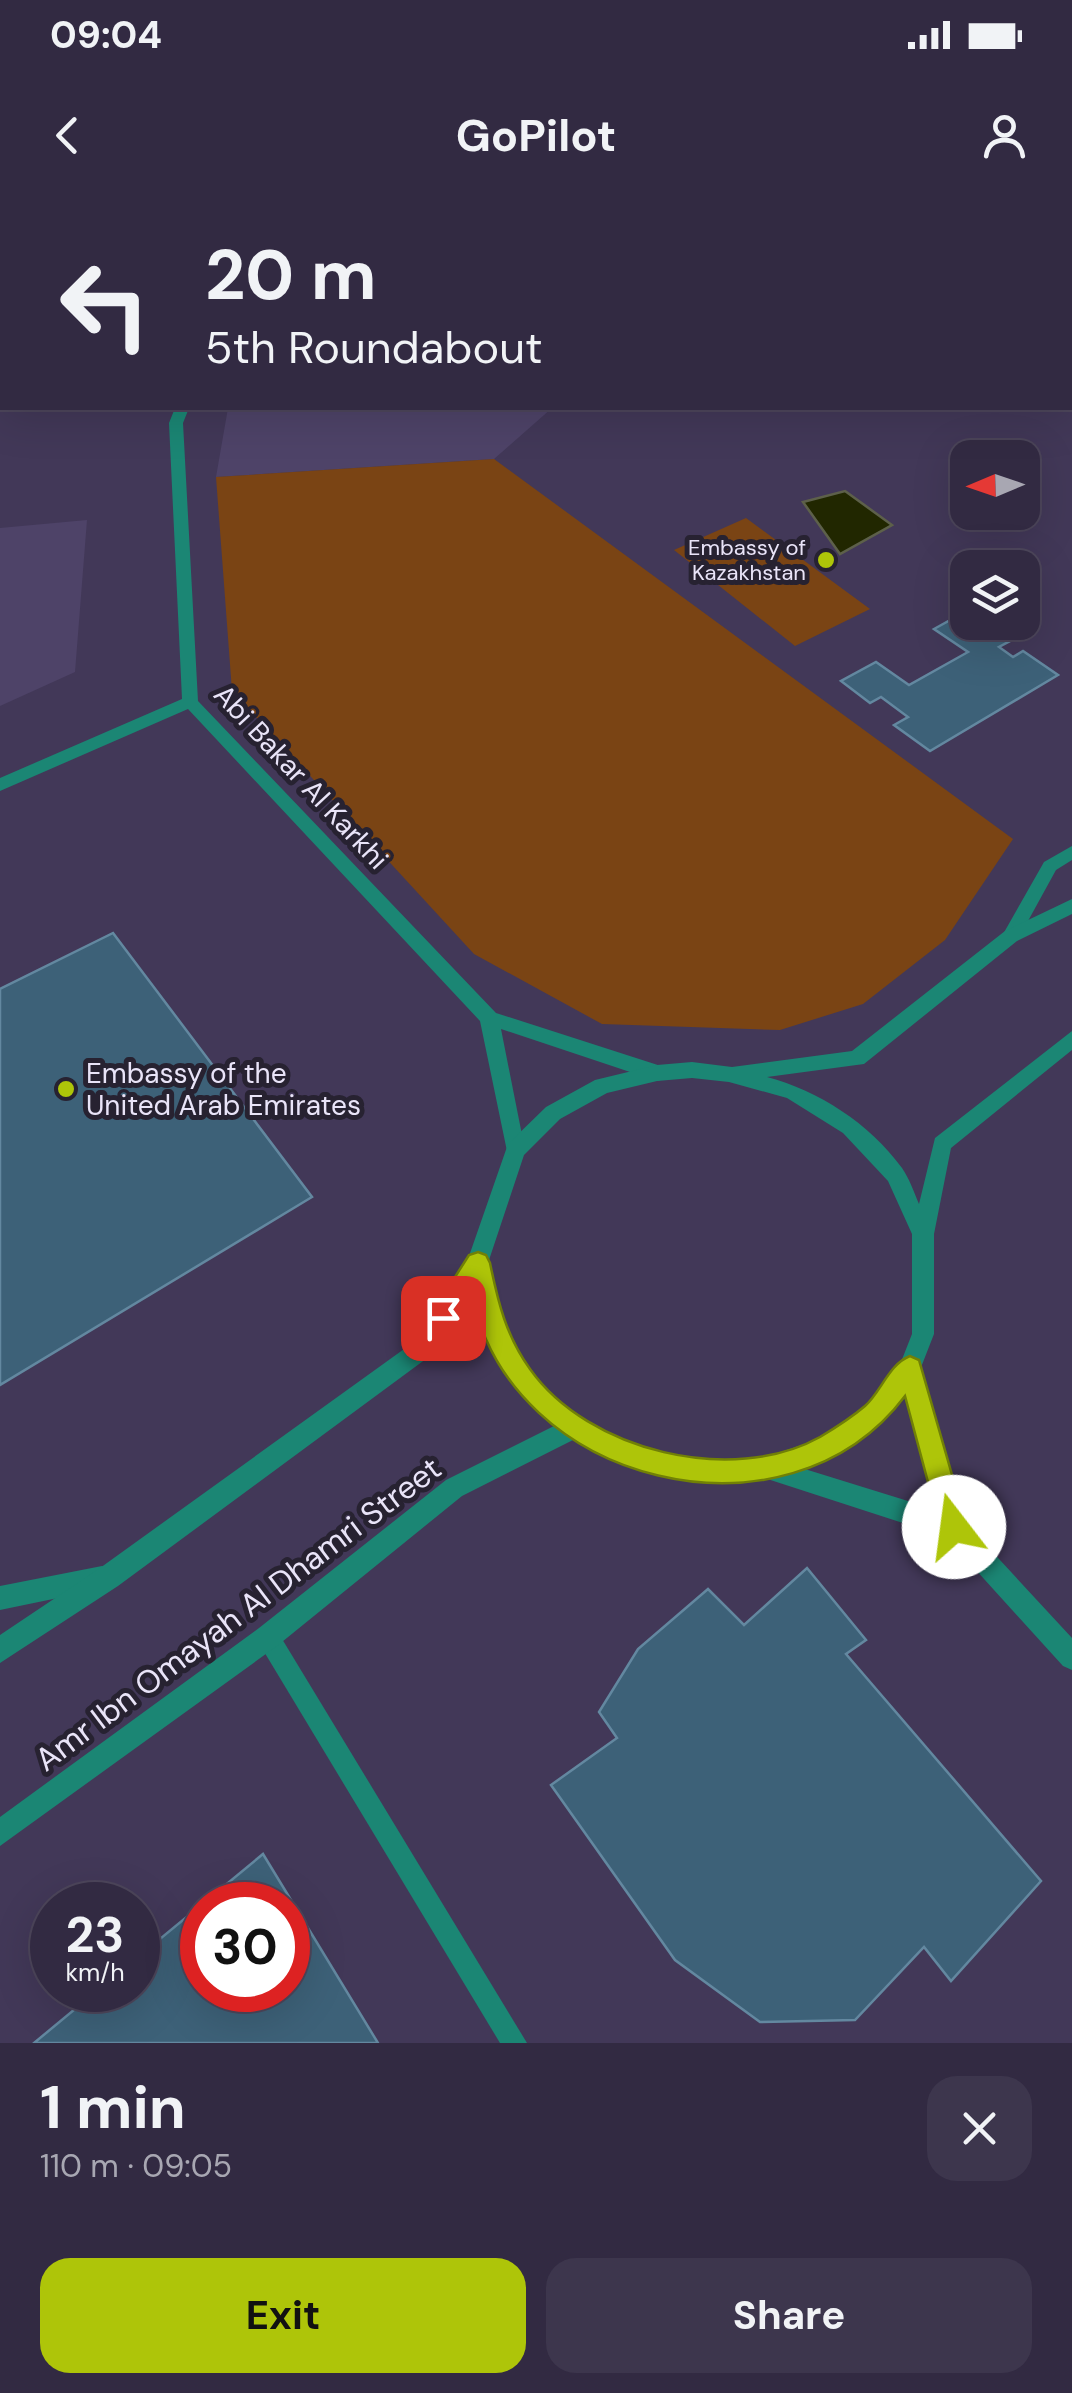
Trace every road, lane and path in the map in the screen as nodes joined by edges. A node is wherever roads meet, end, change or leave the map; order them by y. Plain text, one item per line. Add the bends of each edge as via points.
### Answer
1 (181, 410) edge
2 (190, 702) junction
3 (0, 785) edge
4 (1072, 852) edge
5 (1072, 906) edge
6 (1011, 936) junction
7 (489, 1018) junction
8 (1072, 1039) edge
9 (657, 1072) junction
10 (729, 1074) junction
11 (515, 1150) junction
12 (923, 1234) junction
13 (478, 1263) junction
14 (910, 1368) junction
15 (573, 1428) junction
16 (766, 1468) junction
17 (954, 1527) junction
18 (109, 1577) junction
19 (0, 1598) edge
20 (268, 1637) junction
21 (0, 1650) edge
22 (1072, 1657) edge
23 (0, 1833) edge
24 (514, 2043) edge

1 - 2 street, Abi Bakar Al Karkhi via 176,423
2 - 3 street
2 - 7 street, Abi Bakar Al Karkhi
4 - 6 street via 1050,866
5 - 6 street
6 - 10 street via 857,1058
7 - 9 street
7 - 11 street
8 - 12 street via 942,1144
9 - 10 street
9 - 11 street via 602,1086 553,1112
10 - 12 street via 793,1092 850,1127 894,1176
11 - 13 street
12 - 14 street via 923,1334
13 - 15 street via 490,1323 522,1380
13 - 18 street via 426,1346
14 - 16 street via 876,1414 826,1448
14 - 17 street
15 - 16 street via 632,1458 699,1472
15 - 20 street, Amr Ibn Omayah Al Dhamri Street via 454,1488
16 - 17 street
17 - 22 street
18 - 19 street
18 - 21 street
20 - 23 street, Amr Ibn Omayah Al Dhamri Street
20 - 24 lane

